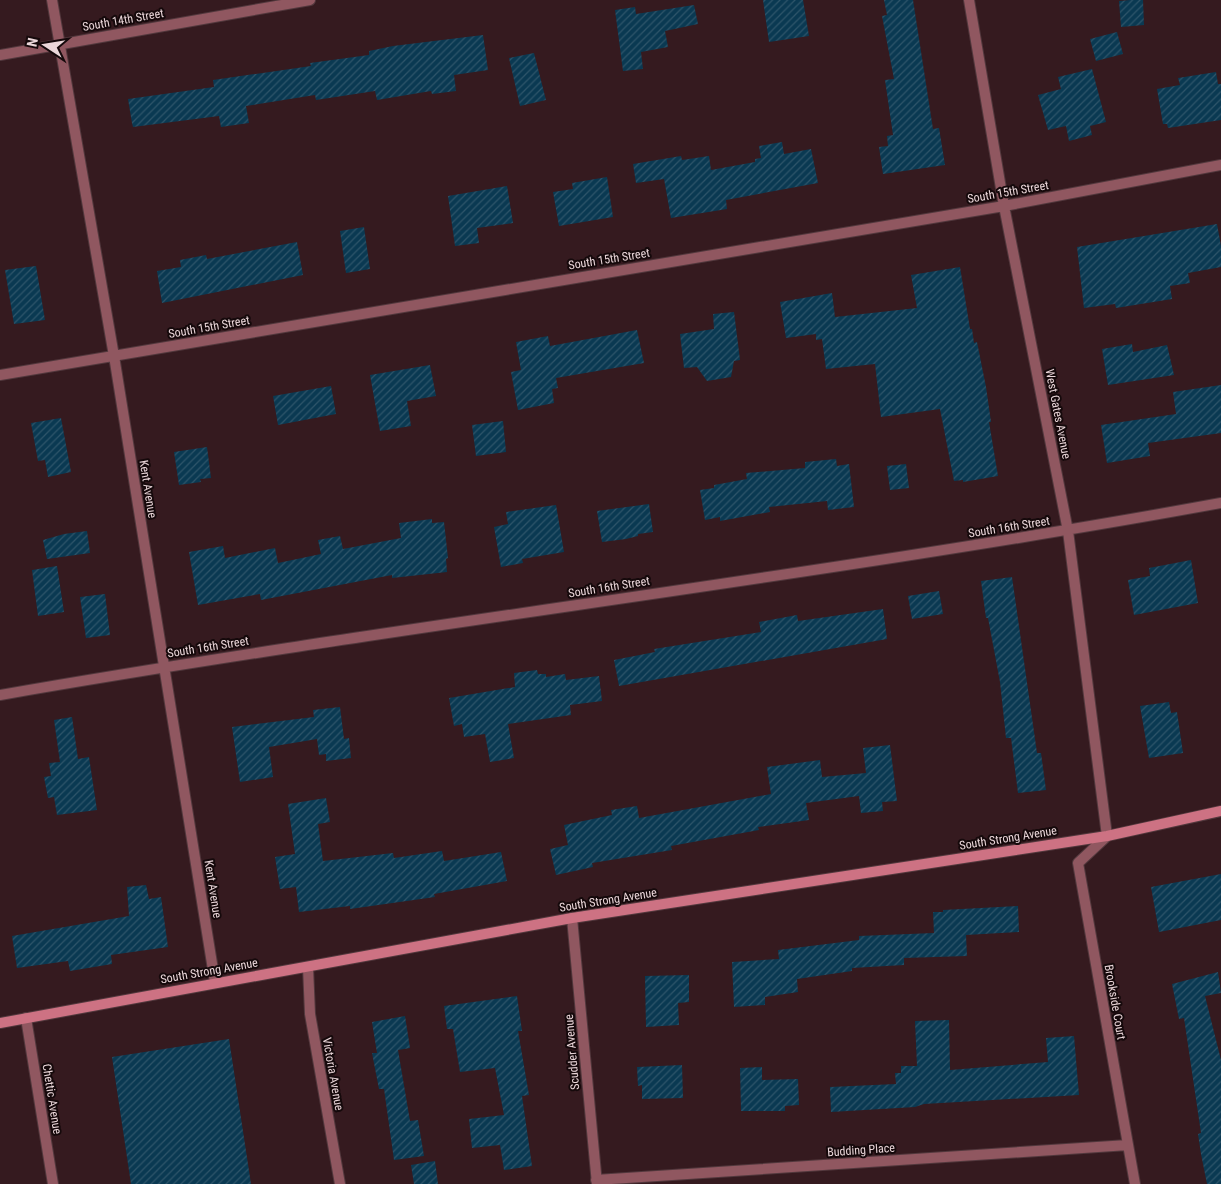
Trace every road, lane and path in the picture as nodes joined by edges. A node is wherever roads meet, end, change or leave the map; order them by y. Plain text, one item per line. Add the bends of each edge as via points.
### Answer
1 (52, 0) edge
2 (310, 0) edge
3 (969, 0) edge
4 (59, 44) junction
5 (0, 55) edge
6 (1221, 165) edge
7 (1004, 206) junction
8 (114, 356) junction
9 (0, 375) edge
10 (1221, 503) edge
11 (1068, 531) junction
12 (165, 666) junction
13 (0, 695) edge
14 (1221, 811) edge
15 (1107, 836) junction
16 (572, 918) junction
17 (308, 968) junction
18 (216, 982) junction
19 (26, 1018) junction
20 (0, 1023) edge
21 (1128, 1144) junction
22 (597, 1182) edge
23 (53, 1184) edge
24 (340, 1184) edge
25 (1134, 1184) edge

1 - 4 street, Kent Avenue
2 - 4 street, South 14th Street
3 - 7 street, West Gates Avenue
4 - 5 street, South 14th Street
4 - 8 street, Kent Avenue
6 - 7 street, South 15th Street
7 - 8 street, South 15th Street
7 - 11 street, West Gates Avenue
8 - 9 street, South 15th Street
8 - 12 street, Kent Avenue
10 - 11 street, South 16th Street
11 - 12 street, South 16th Street
11 - 15 street, West Gates Avenue
12 - 13 street, South 16th Street
12 - 18 street, Kent Avenue
14 - 15 street, South Strong Avenue
15 - 16 street, South Strong Avenue
15 - 21 street, Brookside Court via 1078,863
16 - 17 street, South Strong Avenue
16 - 22 street, Scudder Avenue
17 - 18 street, South Strong Avenue
17 - 24 street, Victoria Avenue via 310,1014
18 - 19 street, South Strong Avenue
19 - 20 street, South Strong Avenue
19 - 23 street, Chettic Avenue
21 - 22 street, Budding Place
21 - 25 street, Brookside Court

